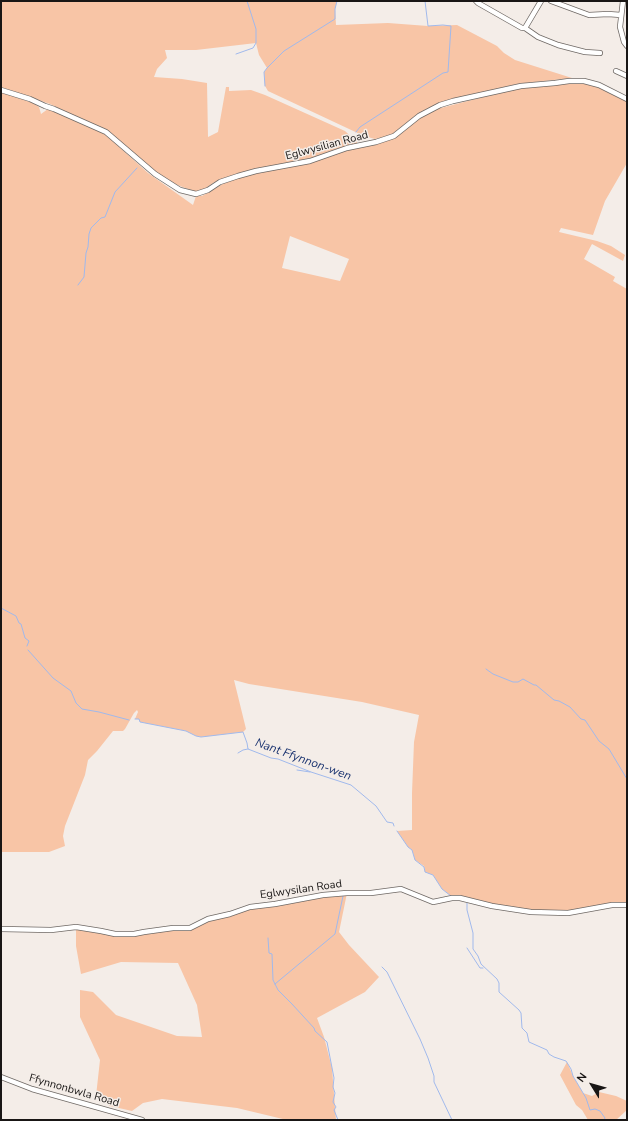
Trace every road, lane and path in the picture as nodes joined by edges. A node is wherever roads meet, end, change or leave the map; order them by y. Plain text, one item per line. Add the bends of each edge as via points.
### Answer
1 (476, 1) edge
2 (541, 1) edge
3 (551, 1) edge
4 (623, 1) edge
5 (621, 15) junction
6 (525, 28) junction
7 (627, 46) edge
8 (600, 54) dead end
9 (616, 71) dead end
10 (627, 76) edge
11 (1, 90) edge
12 (627, 99) edge
13 (627, 905) edge
14 (1, 929) edge
15 (1, 1078) edge
16 (142, 1120) edge

1 - 6 street via 515,25
2 - 6 street
3 - 5 street via 589,14
4 - 5 street
5 - 7 street via 621,35
6 - 8 street via 538,38 558,45
9 - 10 street
11 - 12 street, Eglwysilian Road via 30,99 106,132 156,174 180,190 196,194 238,176 310,162 347,148 394,136 419,116 440,105 521,86 584,81
13 - 14 street, Eglwysilan Road via 612,905 568,913 538,912 492,906 460,898 433,902 400,889 323,895 250,907 208,919 190,928 134,934 76,928
15 - 16 street, Ffynnonbwla Road

